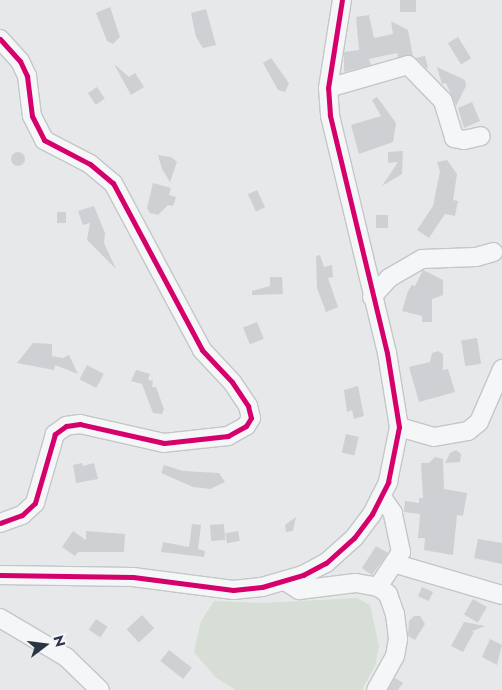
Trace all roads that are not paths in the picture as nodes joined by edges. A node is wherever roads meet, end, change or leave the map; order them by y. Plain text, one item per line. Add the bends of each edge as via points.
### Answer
1 (342, 0) edge
2 (0, 39) edge
3 (328, 88) junction
4 (481, 136) dead end
5 (493, 252) dead end
6 (372, 297) junction
7 (502, 369) edge
8 (399, 427) junction
9 (381, 496) junction
10 (0, 523) edge
11 (396, 564) junction
12 (0, 575) edge
13 (285, 581) junction
14 (378, 587) junction
15 (502, 595) edge
16 (0, 618) edge
17 (100, 690) edge
18 (376, 690) edge

1 - 3 street
2 - 10 street via 20,60 27,76 32,116 44,140 90,164 113,183 202,350 232,382 248,406 251,418 246,426 228,436 164,443 80,424 66,426 55,434 35,502 22,514
3 - 4 street via 408,64 440,95 454,138 464,140
3 - 6 street via 330,115
5 - 6 street via 476,257 422,259 389,278
6 - 8 street via 394,390
7 - 8 street via 479,422 468,432 434,438
8 - 9 street via 395,457
9 - 11 street via 392,513 398,532 401,552
9 - 13 street via 354,538 326,563
11 - 14 street
11 - 15 street
12 - 13 street via 133,577 233,590
13 - 14 street via 299,590 356,583
14 - 18 street via 388,594 398,639 395,656
16 - 17 street via 66,657

